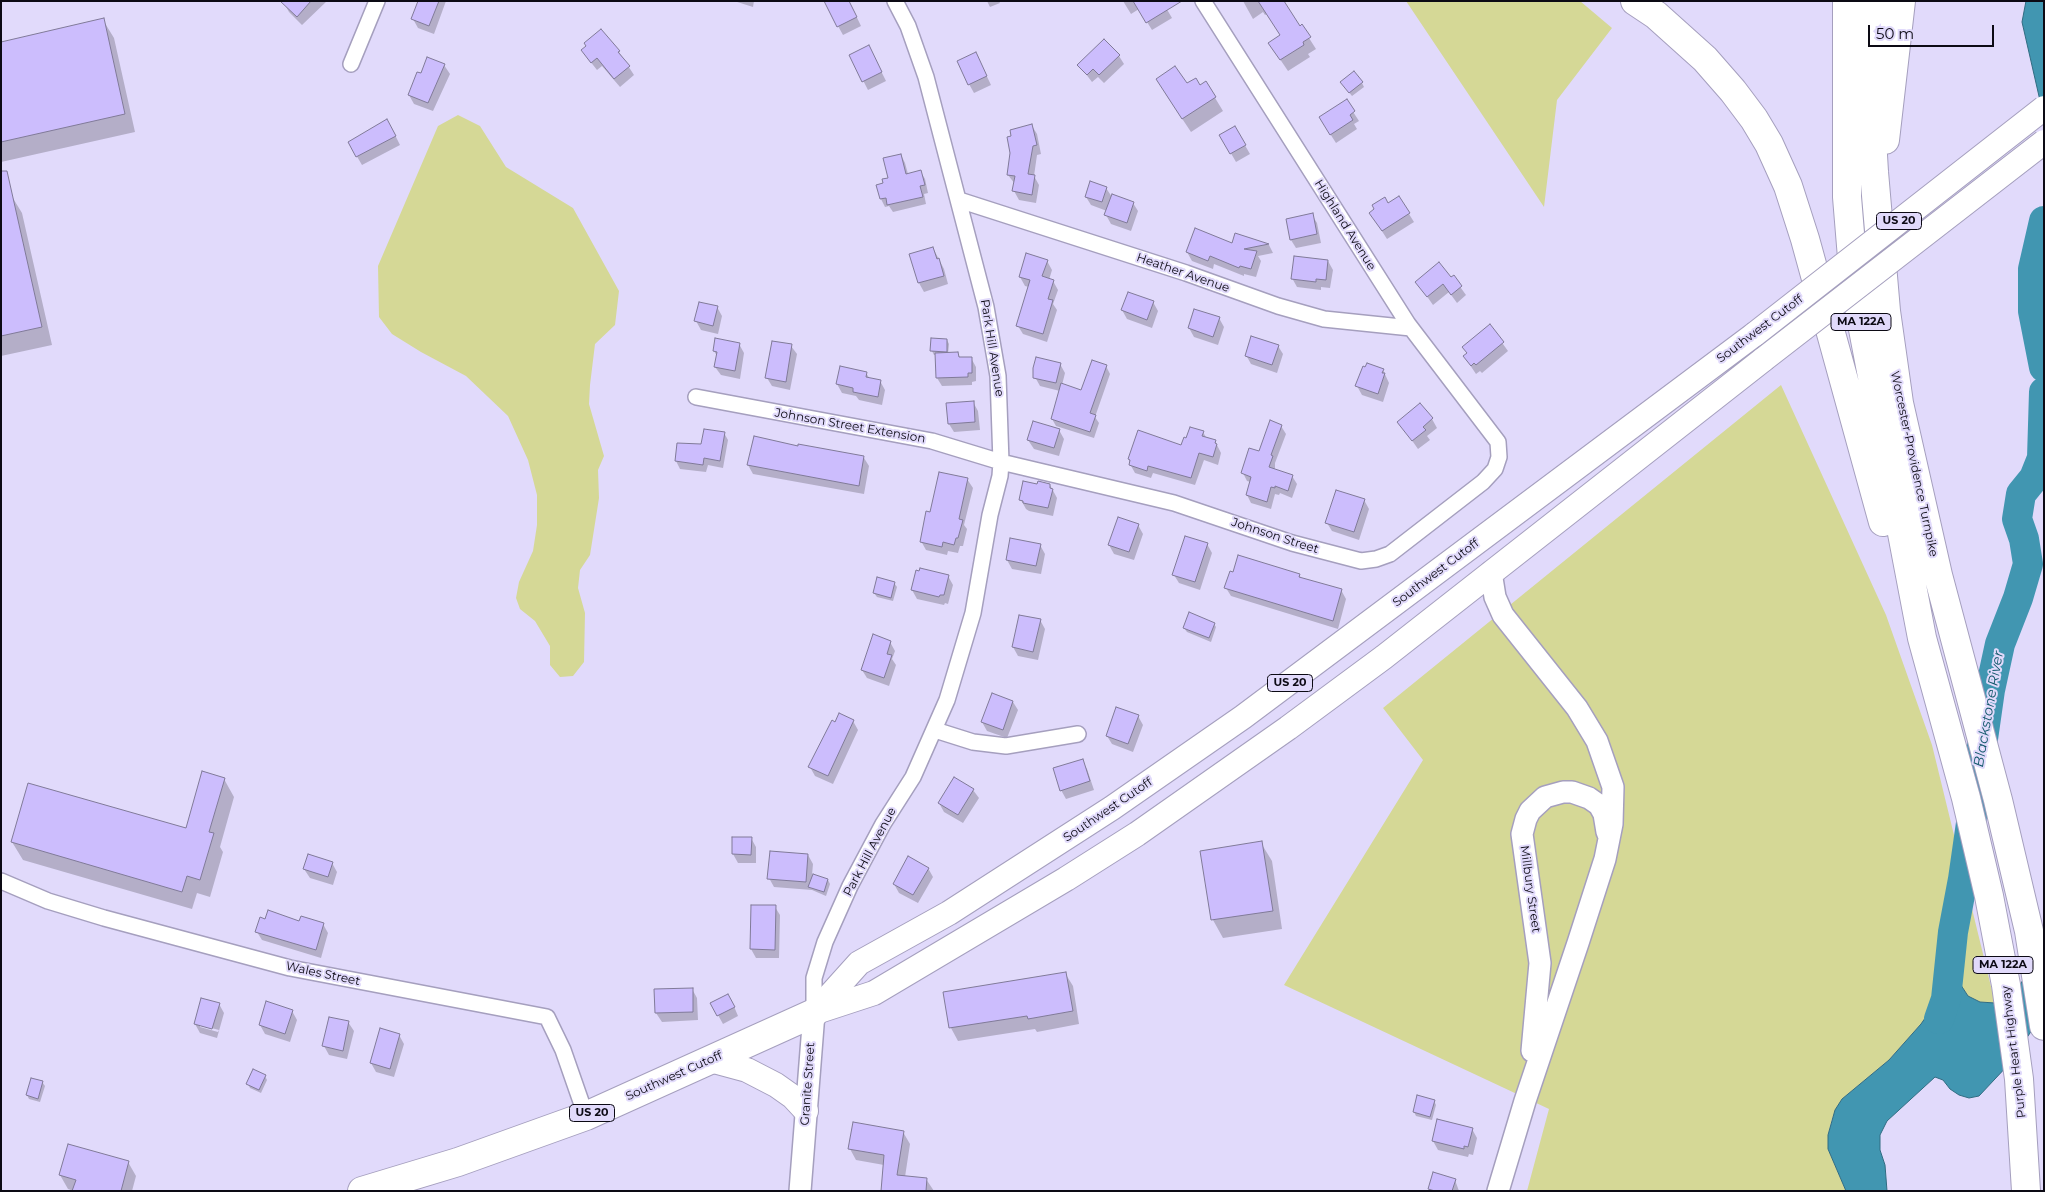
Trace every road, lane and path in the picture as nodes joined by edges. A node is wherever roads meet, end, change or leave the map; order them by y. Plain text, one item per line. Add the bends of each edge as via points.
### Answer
1 (377, 1) edge
2 (895, 1) edge
3 (1203, 1) edge
4 (1635, 1) edge
5 (1847, 1) edge
6 (1873, 1) edge
7 (1900, 1) edge
8 (351, 64) dead end
9 (2044, 108) edge
10 (2044, 142) edge
11 (1874, 172) junction
12 (959, 200) junction
13 (1411, 328) junction
14 (696, 398) dead end
15 (1498, 442) joint
16 (1001, 462) junction
17 (1491, 572) junction
18 (1922, 638) junction
19 (935, 730) junction
20 (1078, 734) dead end
21 (1156, 778) junction
22 (1966, 798) joint
23 (1178, 805) junction
24 (1605, 859) junction
25 (1, 881) edge
26 (814, 978) joint
27 (814, 1013) junction
28 (2044, 1026) edge
29 (710, 1060) junction
30 (1525, 1101) junction
31 (806, 1111) junction
32 (586, 1116) junction
33 (362, 1191) edge
34 (800, 1191) edge
35 (1498, 1191) edge
36 (2026, 1191) edge

1 - 8 street
2 - 12 street, Park Hill Avenue via 908,26 926,77
3 - 13 street, Highland Avenue
4 - 18 highway via 1706,59 1769,144 1788,186 1891,552
5 - 18 highway, Worcester-Providence Turnpike / MA 122A via 1847,197 1854,282
6 - 11 highway, Worcester-Providence Turnpike / MA 122A via 1870,104
7 - 11 highway via 1886,135
9 - 21 main road, Southwest Cutoff / US 20, bridge via 1755,334 1243,717
10 - 17 main road, Southwest Cutoff / US 20, bridge
11 - 28 highway, Worcester-Providence Turnpike / MA 122A via 1886,311 1900,403 1918,489 2029,931
12 - 13 street, Heather Avenue via 1278,306 1324,319
12 - 16 street, Park Hill Avenue via 995,353 1000,395
13 - 15 street, Highland Avenue
14 - 16 street, Johnson Street Extension via 932,441
15 - 16 street, Johnson Street via 1500,457 1495,469 1483,482 1390,554 1360,561 1292,543 1174,502
16 - 19 street, Park Hill Avenue via 973,613
17 - 23 main road, Southwest Cutoff / US 20 via 1360,675
17 - 24 main road, Millbury Street via 1495,597 1504,615 1577,708 1597,741 1613,787 1612,824
18 - 22 highway, Worcester-Providence Turnpike / MA 122A
19 - 20 street via 973,742 1006,746
19 - 26 street, Park Hill Avenue via 913,778 883,824 850,886 825,942
21 - 23 main road
21 - 27 main road, Southwest Cutoff / US 20 via 949,914 859,963
22 - 36 highway, Purple Heart Highway / MA 122A via 1989,896 2015,1040
23 - 27 main road, Southwest Cutoff / US 20 via 1066,879 874,993
24 - 30 main road, Millbury Street
24 - 30 main road, Millbury Street via 1608,825 1598,805 1589,798 1572,792 1554,794 1537,804 1526,819 1522,834 1540,963 1535,1033
25 - 32 street, Wales Street via 48,901 290,968 547,1017 563,1050
26 - 27 street, Granite Street
27 - 29 highway, Southwest Cutoff / US 20
27 - 31 main road, Granite Street
29 - 31 main road via 747,1070 776,1085
29 - 32 highway, Southwest Cutoff / US 20
30 - 35 main road, Millbury Street
31 - 34 main road, Granite Street
32 - 33 highway, Southwest Cutoff / US 20 via 458,1162

